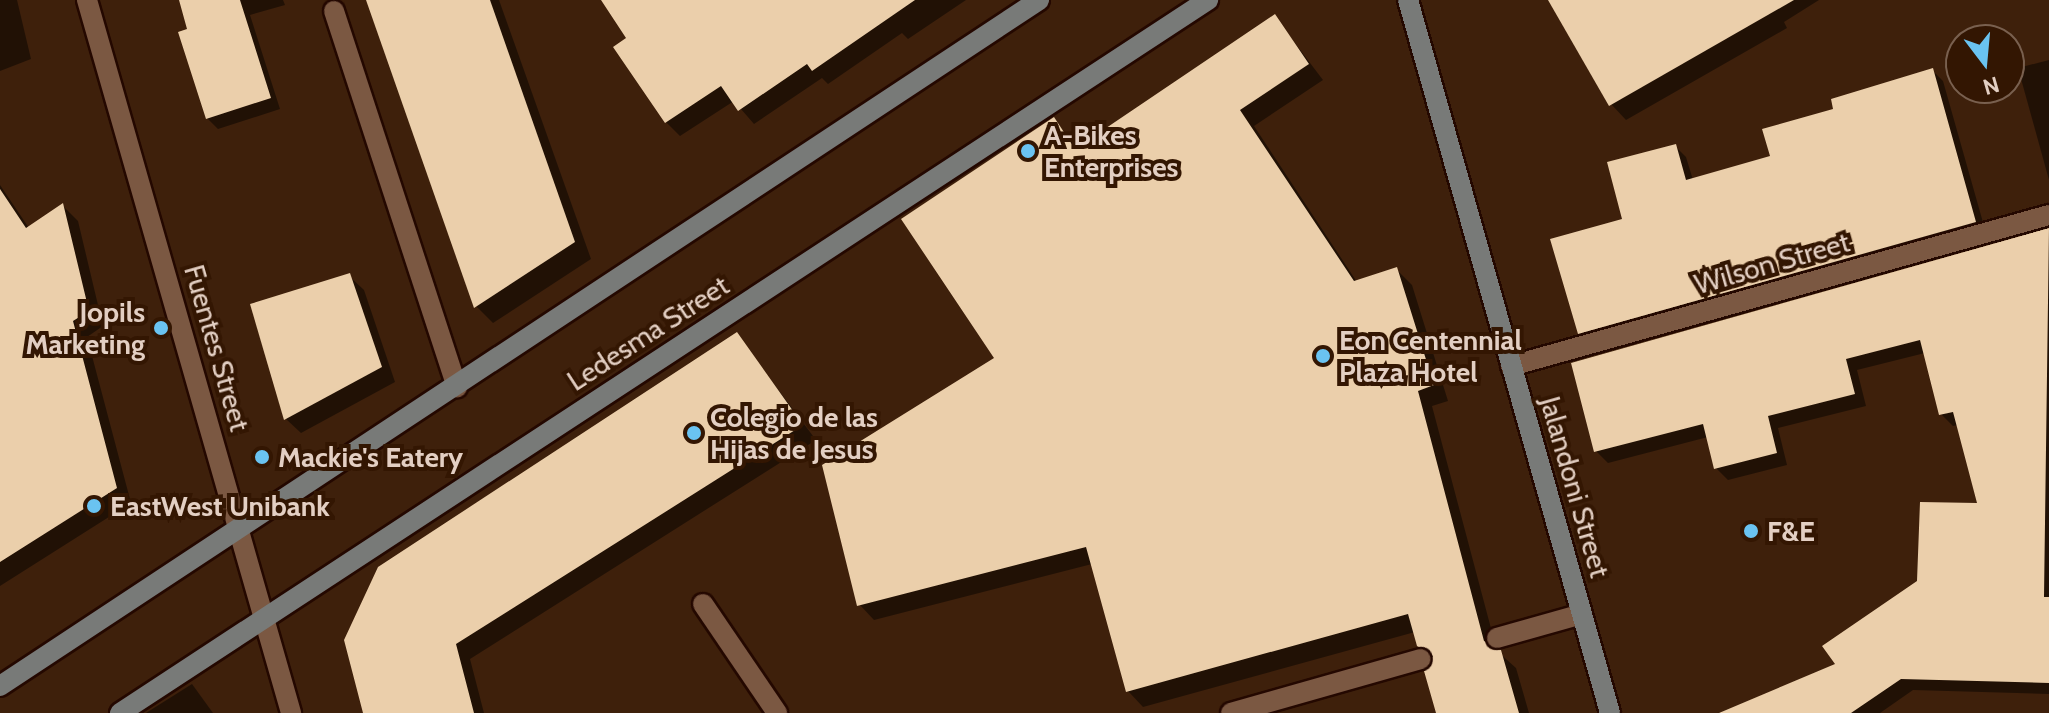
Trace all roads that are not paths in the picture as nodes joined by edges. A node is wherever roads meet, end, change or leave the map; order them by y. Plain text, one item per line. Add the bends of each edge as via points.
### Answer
1 (87, 0) edge
2 (1039, 0) edge
3 (1208, 0) edge
4 (1408, 0) edge
5 (334, 11) dead end
6 (2049, 215) edge
7 (1511, 366) junction
8 (457, 387) junction
9 (240, 528) junction
10 (703, 604) dead end
11 (1582, 614) junction
12 (265, 617) junction
13 (1497, 638) dead end
14 (1420, 659) dead end
15 (0, 686) edge
16 (120, 713) edge
17 (291, 713) edge
18 (777, 713) edge
19 (1231, 713) edge
20 (1610, 713) edge

1 - 9 street, Fuentes Street
2 - 8 main road
3 - 12 main road, Ledesma Street
4 - 7 main road, Jalandoni Street
5 - 8 street
6 - 7 street, Wilson Street
7 - 11 main road, Jalandoni Street
8 - 9 main road
9 - 12 street, Fuentes Street
9 - 15 main road
10 - 18 street
11 - 13 street
11 - 20 main road, Jalandoni Street
12 - 16 main road, Ledesma Street
12 - 17 street, Fuentes Street
14 - 19 street

